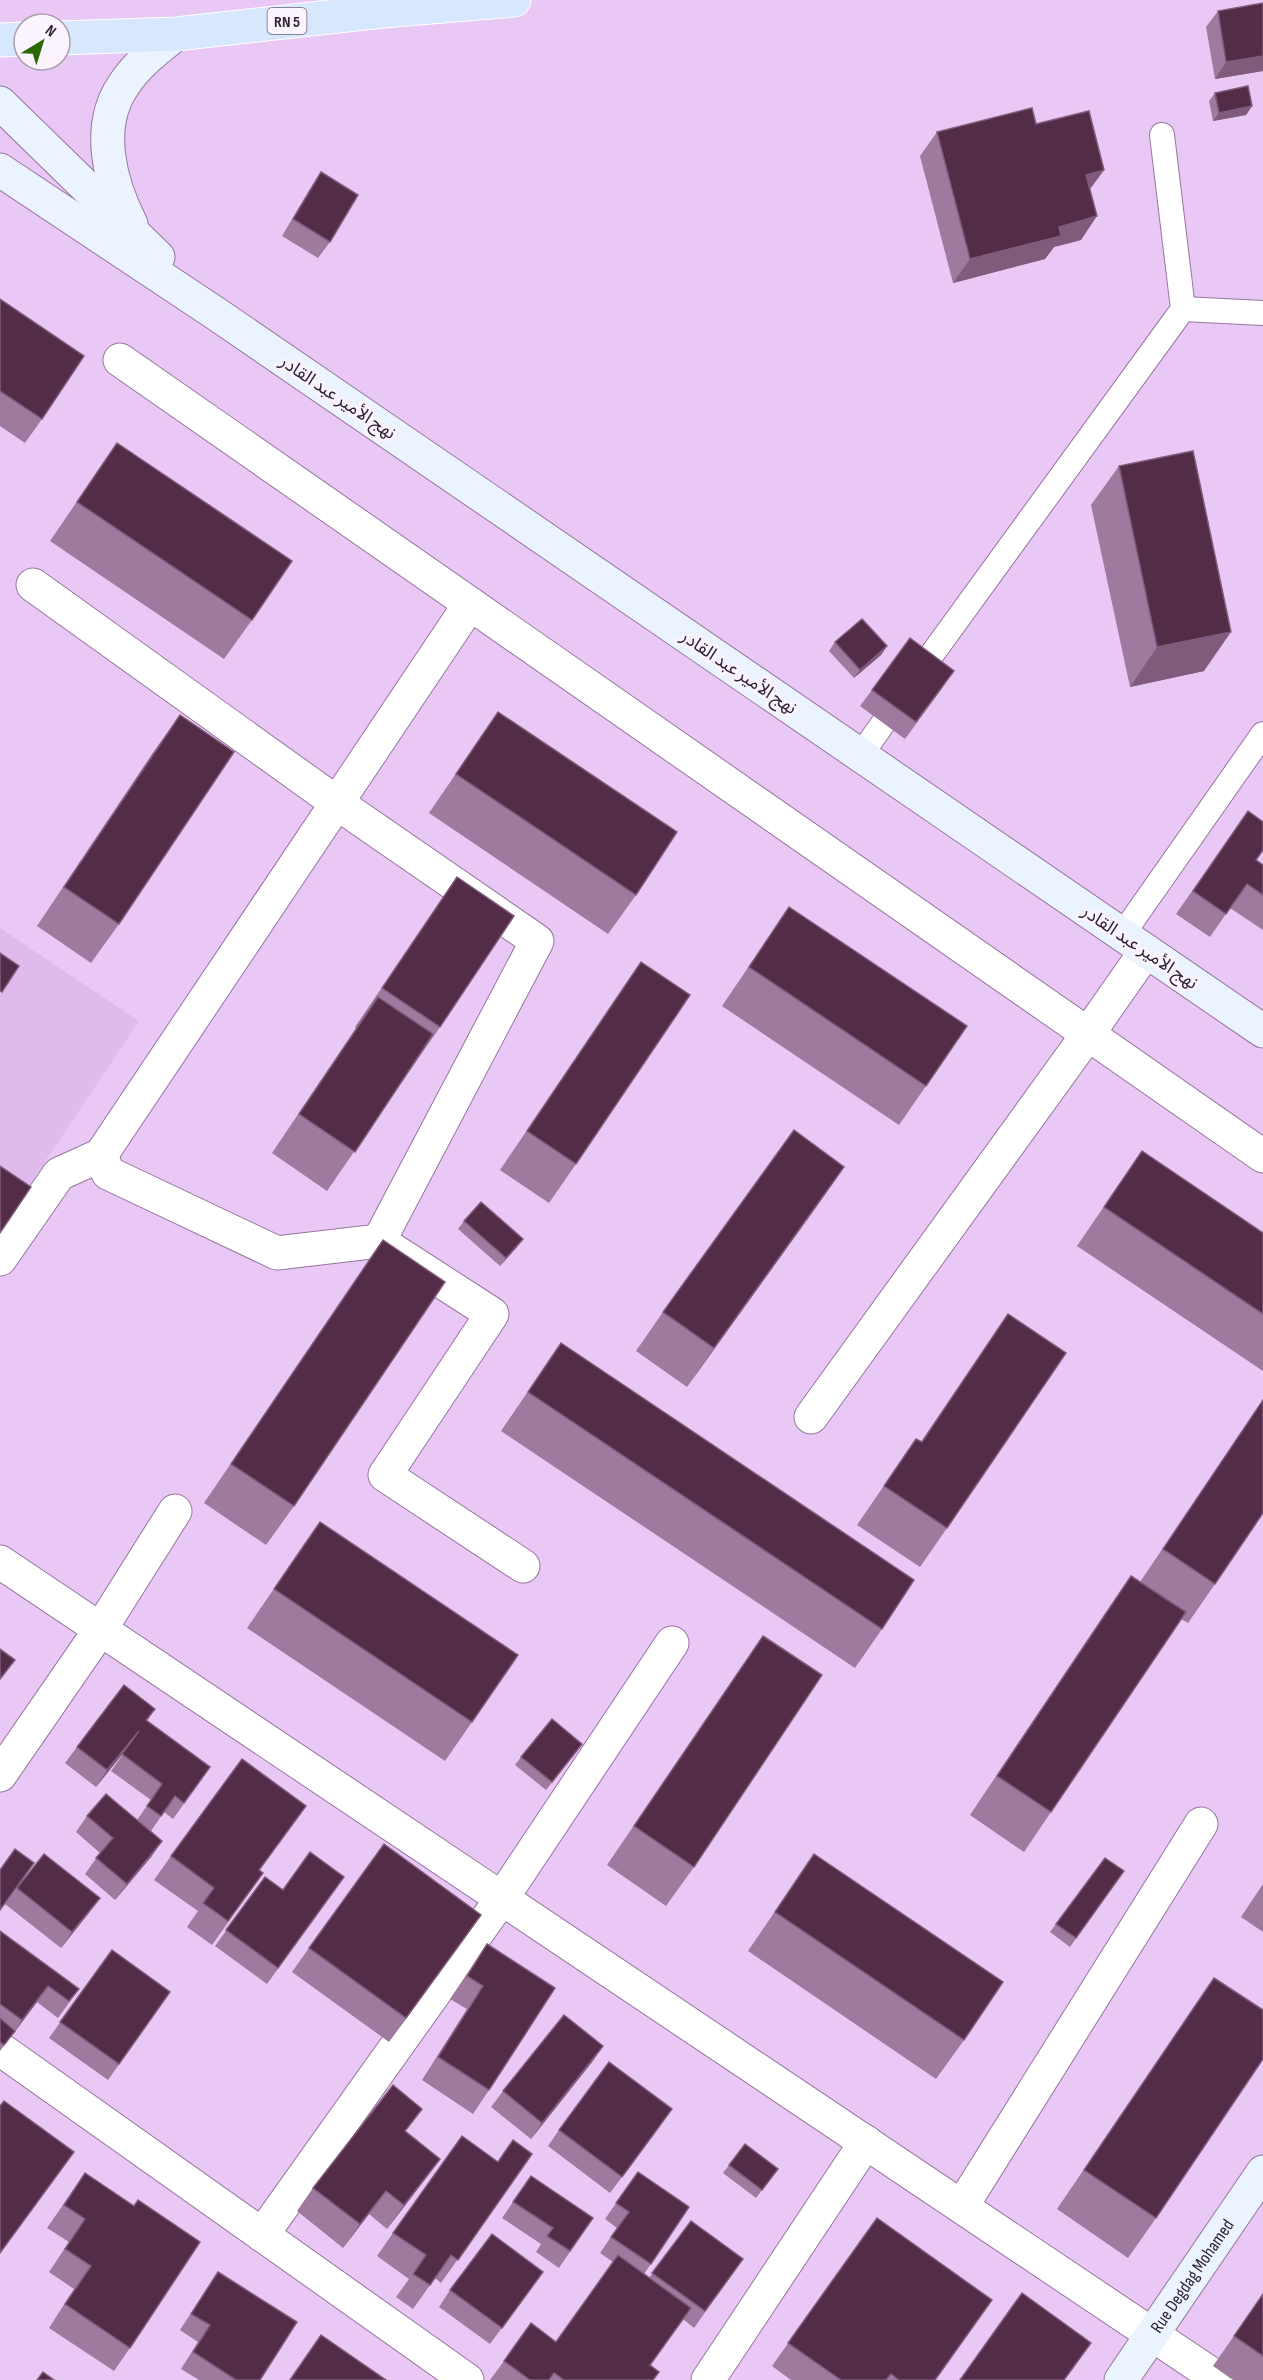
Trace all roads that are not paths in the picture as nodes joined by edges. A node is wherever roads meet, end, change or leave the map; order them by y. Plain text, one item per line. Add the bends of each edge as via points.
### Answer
1 (514, 0) edge
2 (176, 34) junction
3 (72, 38) edge
4 (0, 103) edge
5 (1162, 135) dead end
6 (0, 170) edge
7 (139, 239) junction
8 (1184, 309) junction
9 (215, 313) junction
10 (1263, 313) edge
11 (120, 360) dead end
12 (33, 585) dead end
13 (470, 604) junction
14 (1263, 734) edge
15 (860, 756) junction
16 (337, 803) junction
17 (1134, 943) junction
18 (1263, 1031) edge
19 (1088, 1034) junction
20 (101, 1155) junction
21 (1263, 1156) edge
22 (379, 1241) junction
23 (0, 1259) edge
24 (811, 1418) dead end
25 (175, 1511) dead end
26 (0, 1562) edge
27 (524, 1566) dead end
28 (100, 1629) junction
29 (672, 1643) dead end
30 (0, 1775) edge
31 (1201, 1824) dead end
32 (502, 1898) junction
33 (0, 2049) edge
34 (866, 2142) junction
35 (1263, 2172) edge
36 (962, 2206) junction
37 (262, 2235) junction
38 (1153, 2334) junction
39 (467, 2380) edge
40 (708, 2380) edge
41 (1121, 2380) edge
42 (1220, 2380) edge

1 - 2 main road, RN 5
2 - 3 main road, RN 5
2 - 7 main road via 122,86 108,129 115,185
4 - 7 main road, نهج الأمير عبد القادر
5 - 8 lane
6 - 9 main road, نهج الأمير عبد القادر
7 - 9 main road, نهج الأمير عبد القادر
8 - 10 lane
8 - 15 lane
9 - 15 main road, نهج الأمير عبد القادر
11 - 13 street
12 - 16 street
13 - 16 street
13 - 19 street
14 - 17 lane
15 - 17 main road, نهج الأمير عبد القادر
16 - 20 street
16 - 22 street via 537,941
17 - 18 main road, نهج الأمير عبد القادر
17 - 19 street
19 - 21 street
19 - 24 street
20 - 22 street via 108,1173 277,1253
20 - 23 street via 59,1174
22 - 27 street via 492,1314 385,1475
25 - 28 street
26 - 28 street
28 - 30 street
28 - 32 street
29 - 32 street
31 - 36 street
32 - 34 street
32 - 37 street
33 - 37 street
34 - 36 street
34 - 40 street
35 - 38 main road, Rue Degdag Mohamed
36 - 38 street
37 - 39 street
38 - 41 main road, Rue Degdag Mohamed
38 - 42 street

